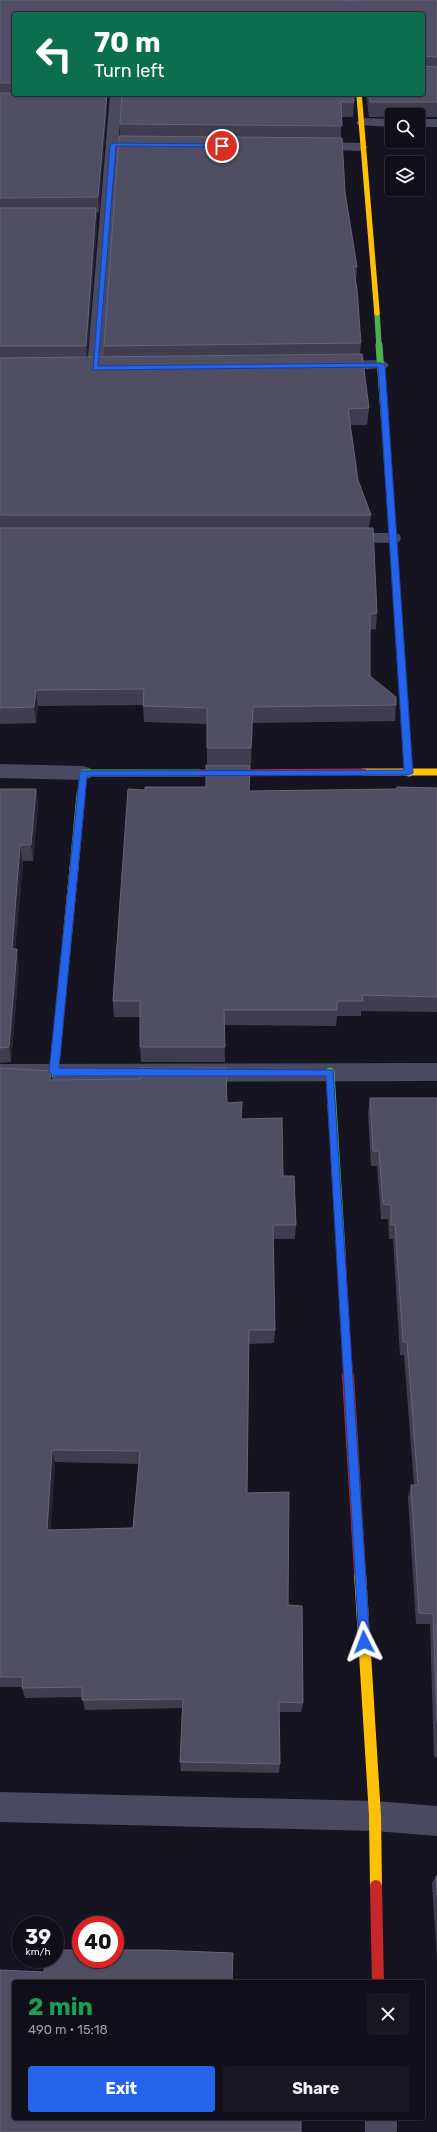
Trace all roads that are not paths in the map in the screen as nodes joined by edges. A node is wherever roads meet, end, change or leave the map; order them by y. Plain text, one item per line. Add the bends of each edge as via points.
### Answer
1 (349, 0) edge
2 (351, 12) edge
3 (359, 96) edge
4 (116, 99) edge
5 (100, 104) edge
6 (362, 122) junction
7 (385, 122) edge
8 (425, 123) edge
9 (437, 123) edge
10 (113, 145) junction
11 (129, 145) edge
12 (300, 146) edge
13 (362, 146) junction
14 (92, 218) edge
15 (107, 218) junction
16 (381, 365) junction
17 (318, 366) edge
18 (79, 368) edge
19 (95, 368) junction
20 (111, 368) edge
21 (330, 538) edge
22 (393, 538) junction
23 (0, 771) edge
24 (437, 772) edge
25 (83, 773) junction
26 (409, 773) junction
27 (54, 1072) junction
28 (330, 1072) junction
29 (437, 1072) edge
30 (0, 1073) edge
31 (0, 1807) edge
32 (375, 1816) junction
33 (437, 1821) edge
34 (378, 1980) edge
35 (381, 2120) edge
36 (381, 2132) edge

1 - 2 street
3 - 6 street
4 - 5 street
4 - 10 street
6 - 7 street
6 - 13 street
8 - 9 street
10 - 11 street
10 - 15 street
12 - 13 street
13 - 16 street
14 - 15 street
15 - 19 street
16 - 17 street
16 - 22 street
18 - 19 street
19 - 20 street
21 - 22 street
22 - 26 street
23 - 25 street
24 - 26 street
25 - 26 street
25 - 27 street
27 - 28 street
27 - 30 street
28 - 29 street
28 - 32 street
31 - 32 street
32 - 33 street
32 - 34 street
35 - 36 street

